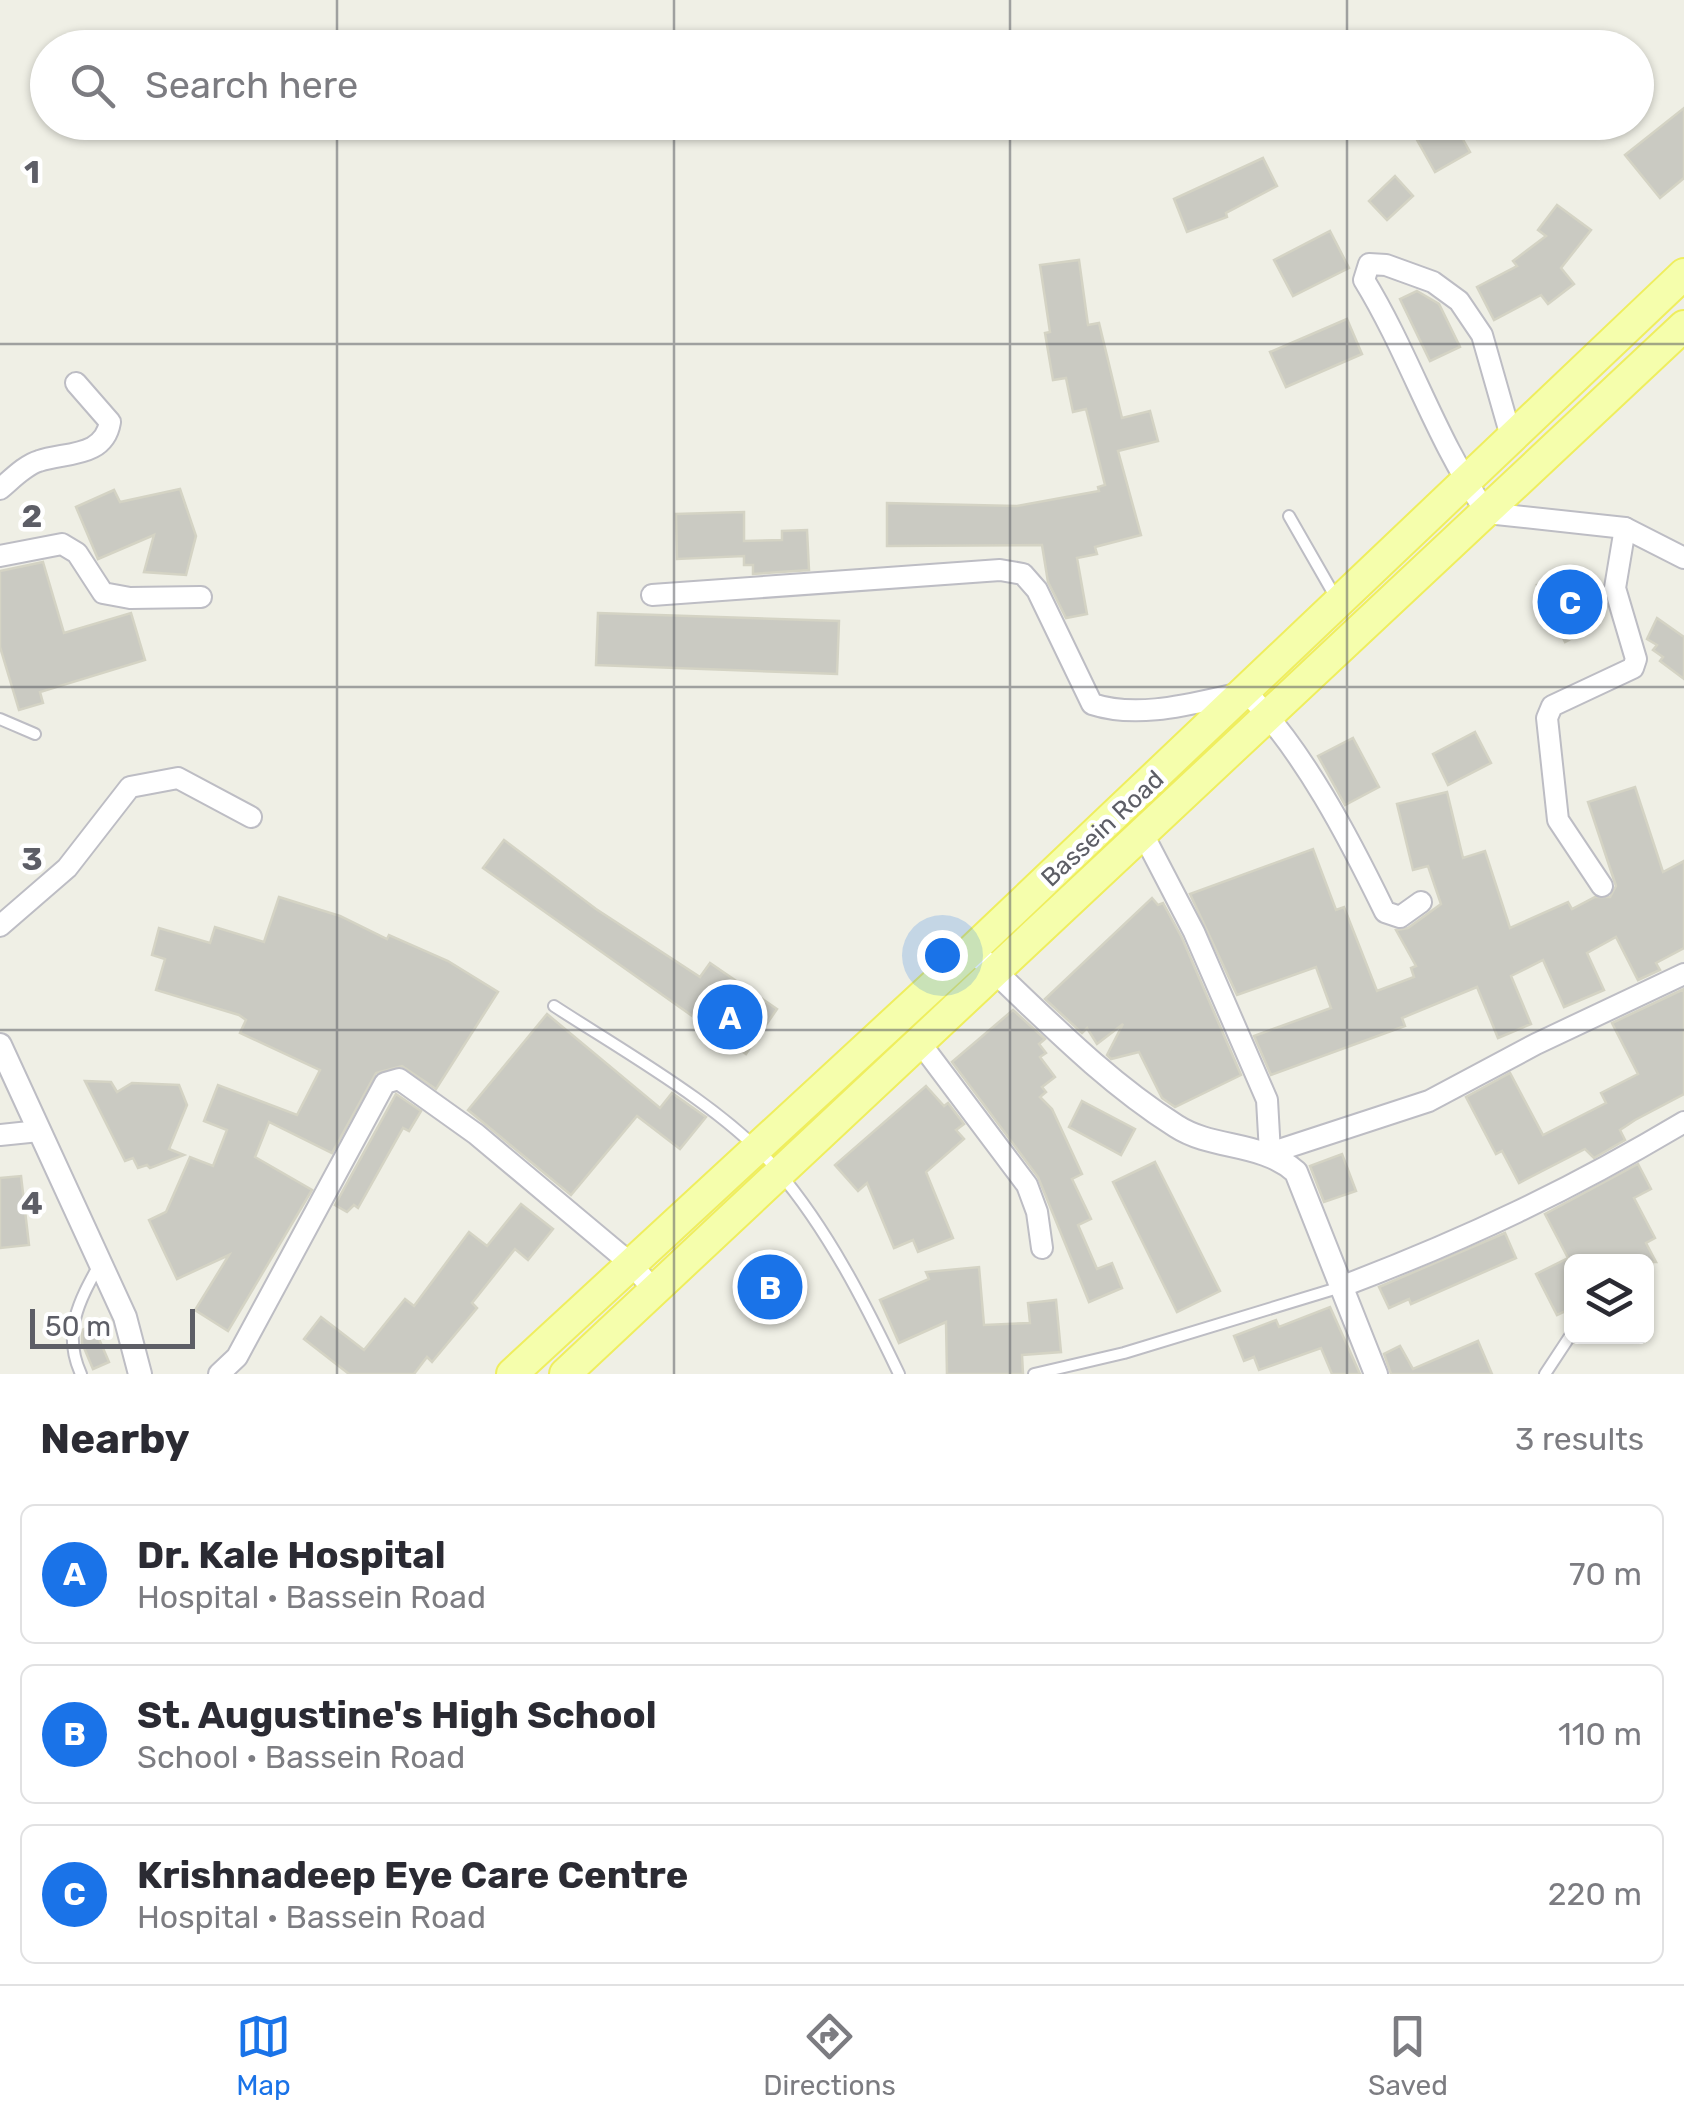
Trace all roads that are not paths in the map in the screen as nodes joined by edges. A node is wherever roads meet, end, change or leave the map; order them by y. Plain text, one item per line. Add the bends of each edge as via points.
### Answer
1 (1684, 274) edge
2 (1684, 326) edge
3 (76, 384) dead end
4 (1512, 440) junction
5 (1466, 484) junction
6 (0, 489) edge
7 (1486, 513) junction
8 (1290, 516) dead end
9 (1625, 528) junction
10 (0, 556) edge
11 (1684, 558) edge
12 (652, 595) dead end
13 (201, 597) dead end
14 (1339, 604) junction
15 (1246, 692) junction
16 (1270, 717) junction
17 (0, 720) edge
18 (35, 734) dead end
19 (251, 817) dead end
20 (1142, 834) junction
21 (1602, 886) dead end
22 (1421, 902) dead end
23 (0, 926) edge
24 (984, 961) junction
25 (1684, 974) edge
26 (554, 1006) dead end
27 (918, 1040) junction
28 (0, 1045) edge
29 (1684, 1122) edge
30 (39, 1132) junction
31 (0, 1134) edge
32 (754, 1146) junction
33 (1270, 1152) junction
34 (778, 1170) junction
35 (1042, 1248) dead end
36 (630, 1262) junction
37 (100, 1264) junction
38 (1343, 1286) junction
39 (654, 1290) junction
40 (1565, 1344) edge
41 (81, 1374) edge
42 (140, 1374) edge
43 (219, 1374) edge
44 (512, 1374) edge
45 (565, 1374) edge
46 (899, 1374) edge
47 (1034, 1374) edge
48 (1376, 1374) edge
49 (1545, 1374) edge

1 - 4 main road, Bassein Road
2 - 7 main road, Bassein Road
3 - 6 street via 110,422 108,432 68,458 40,460
4 - 5 main road, Bassein Road
4 - 5 street via 1482,335 1459,301 1433,282 1369,264 1364,280
5 - 7 street
5 - 14 main road, Bassein Road
7 - 9 street
7 - 16 main road, Bassein Road
8 - 14 lane
9 - 11 street
9 - 21 street via 1615,588 1636,658 1633,668 1552,706 1547,718 1558,820
10 - 13 street via 62,544 77,553 104,593
12 - 15 street via 1000,570 1023,574 1038,590 1092,704 1113,710 1174,707
14 - 15 main road, Bassein Road
15 - 16 street
15 - 24 main road, Bassein Road
16 - 20 main road, Bassein Road
16 - 22 street via 1346,831 1384,912 1400,917
17 - 18 lane
19 - 23 street via 178,778 130,787 67,868
20 - 24 main road, Bassein Road
20 - 33 street via 1194,932 1267,1100
24 - 27 main road, Bassein Road
24 - 32 main road, Bassein Road
24 - 33 street via 1084,1058 1180,1129
25 - 33 street via 1429,1101
26 - 32 lane
27 - 34 main road, Bassein Road
27 - 35 street via 1027,1185
28 - 30 street
29 - 38 street via 1467,1239
30 - 31 street
30 - 37 street
32 - 34 lane
32 - 36 main road, Bassein Road
33 - 38 street via 1296,1172
34 - 39 main road, Bassein Road
34 - 46 lane via 857,1286
36 - 39 street
36 - 43 street via 399,1079 385,1083 237,1356
36 - 44 main road, Bassein Road
37 - 41 lane via 76,1307 73,1355
37 - 42 street
38 - 47 lane
38 - 48 street
39 - 45 main road, Bassein Road
40 - 49 lane

